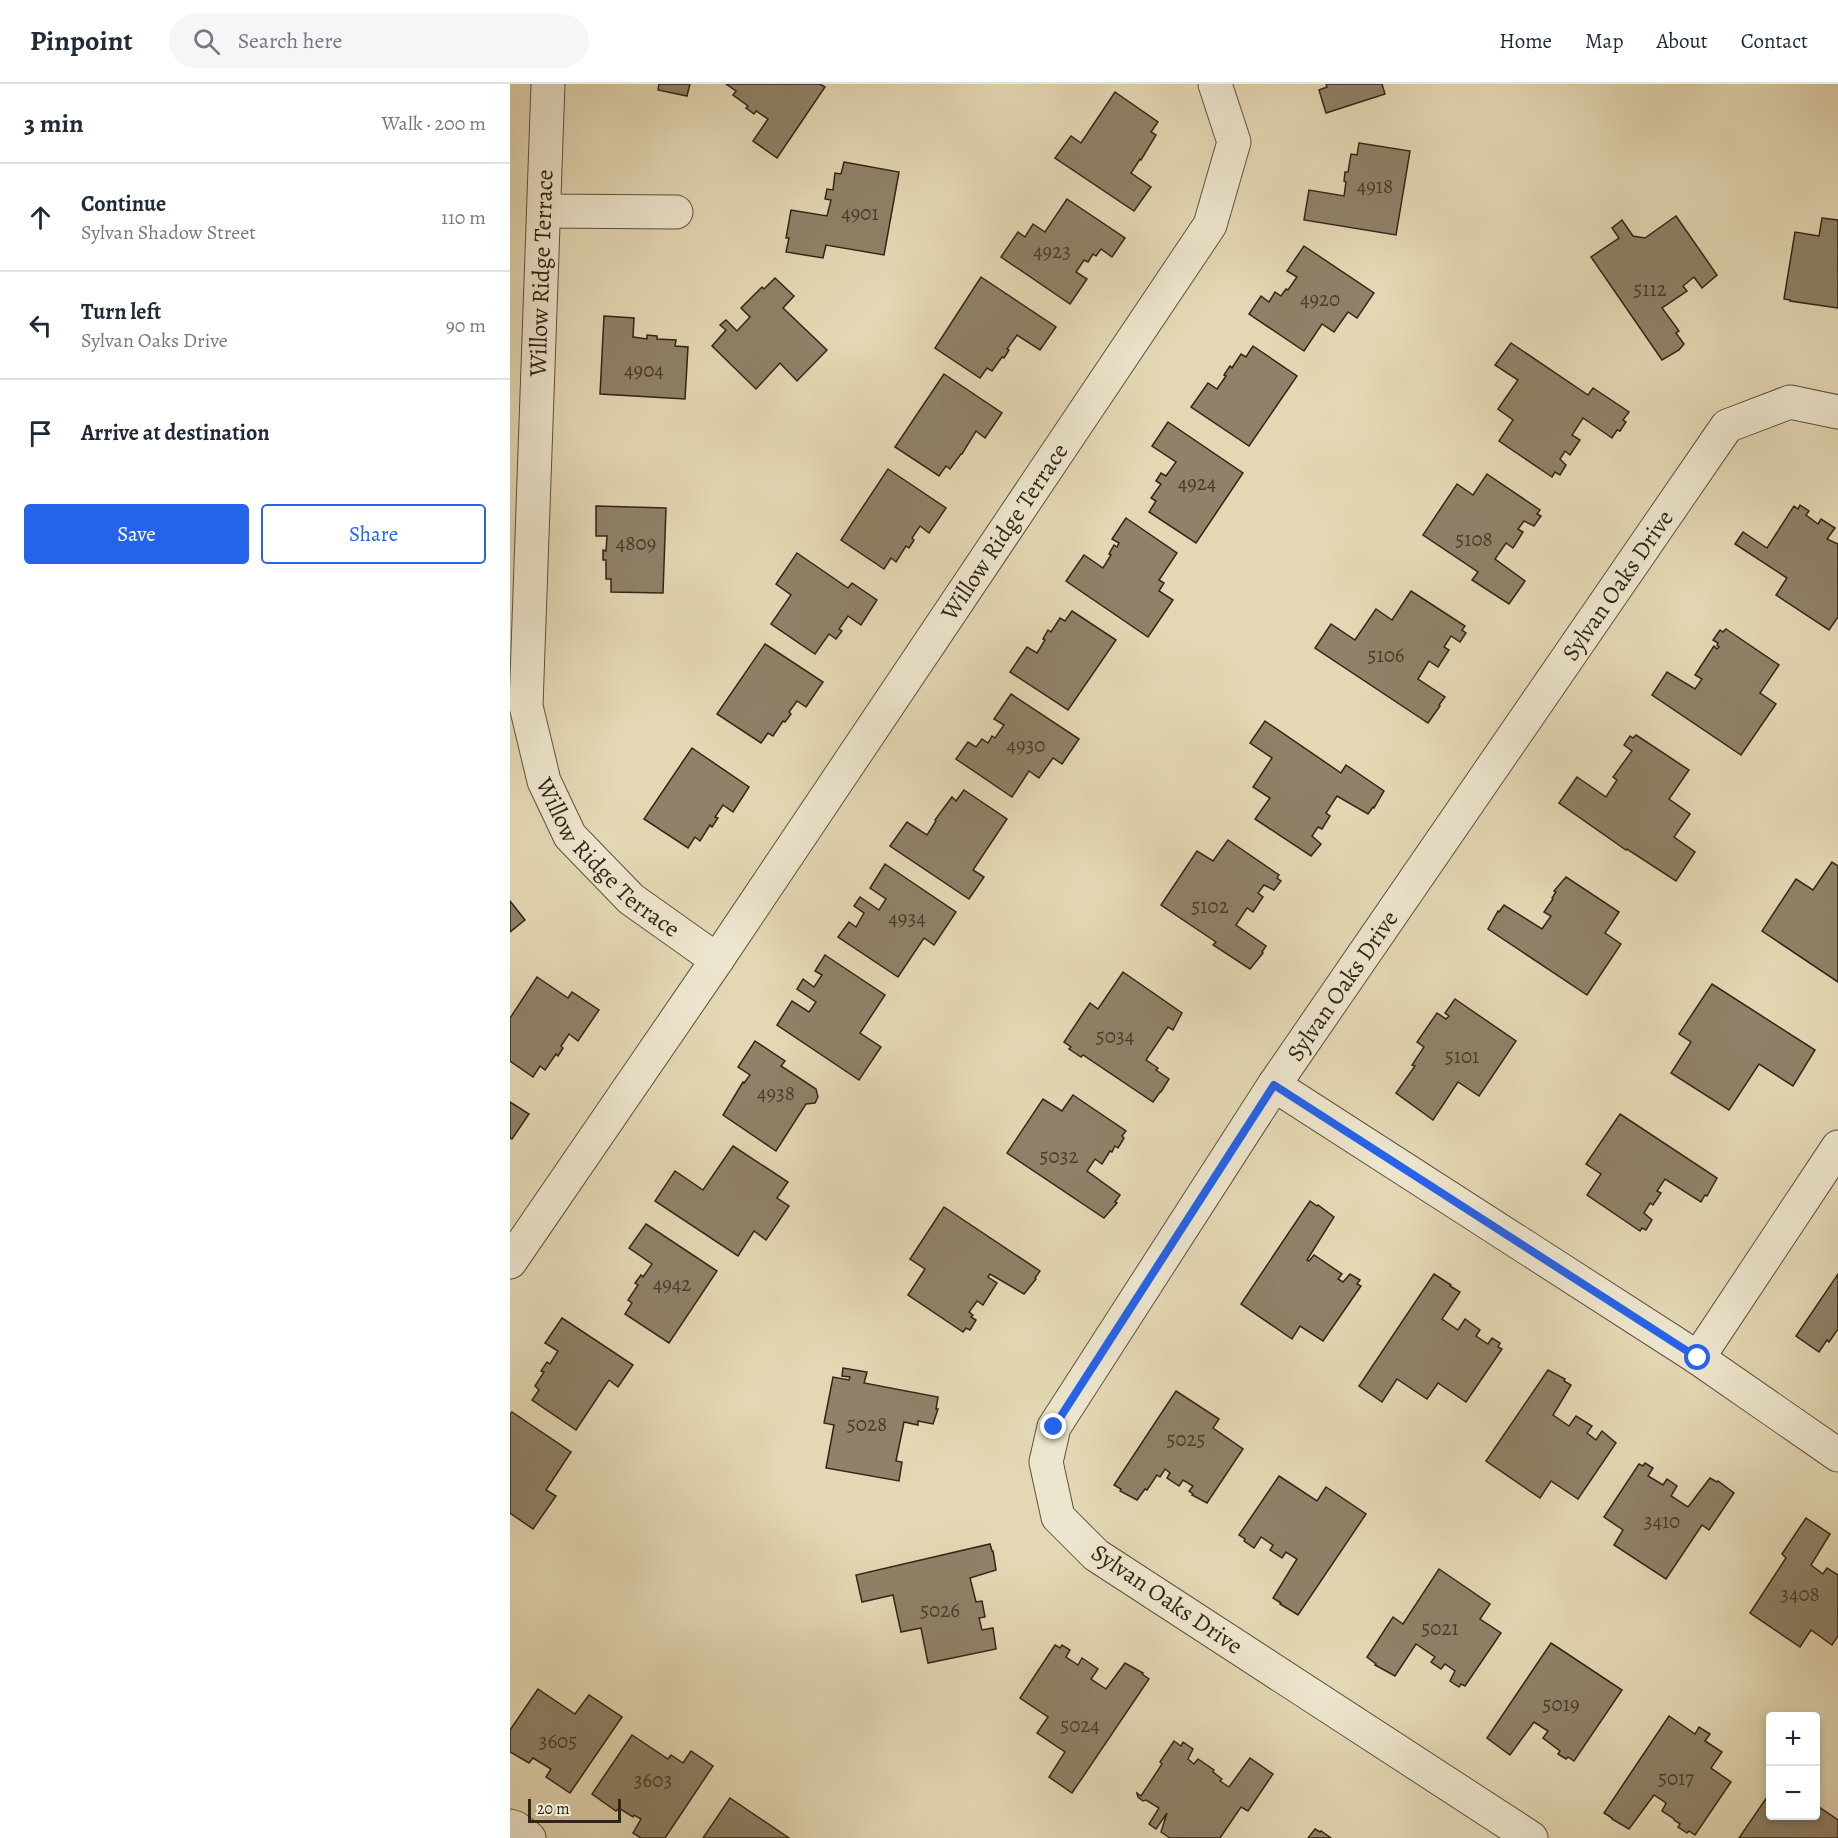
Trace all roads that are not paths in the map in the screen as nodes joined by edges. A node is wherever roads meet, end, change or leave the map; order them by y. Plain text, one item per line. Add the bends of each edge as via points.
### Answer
1 (548, 84) edge
2 (1215, 84) edge
3 (543, 211) junction
4 (676, 212) dead end
5 (1838, 412) edge
6 (717, 960) junction
7 (1274, 1085) junction
8 (1838, 1147) edge
9 (510, 1262) edge
10 (1698, 1358) junction
11 (1838, 1455) edge
12 (510, 1826) edge
13 (529, 1838) edge
14 (1531, 1838) edge

1 - 3 street, Willow Ridge Terrace
2 - 6 street, Willow Ridge Terrace via 1234,142 1210,225
3 - 4 street
3 - 6 street, Willow Ridge Terrace via 526,706 544,781 570,836 631,899
5 - 7 street, Sylvan Oaks Drive via 1790,402 1727,426
6 - 9 street, Willow Ridge Terrace
7 - 10 street
7 - 14 street, Sylvan Oaks Drive via 1054,1427 1046,1462 1058,1517 1096,1555
8 - 10 street
10 - 11 street
12 - 13 street

